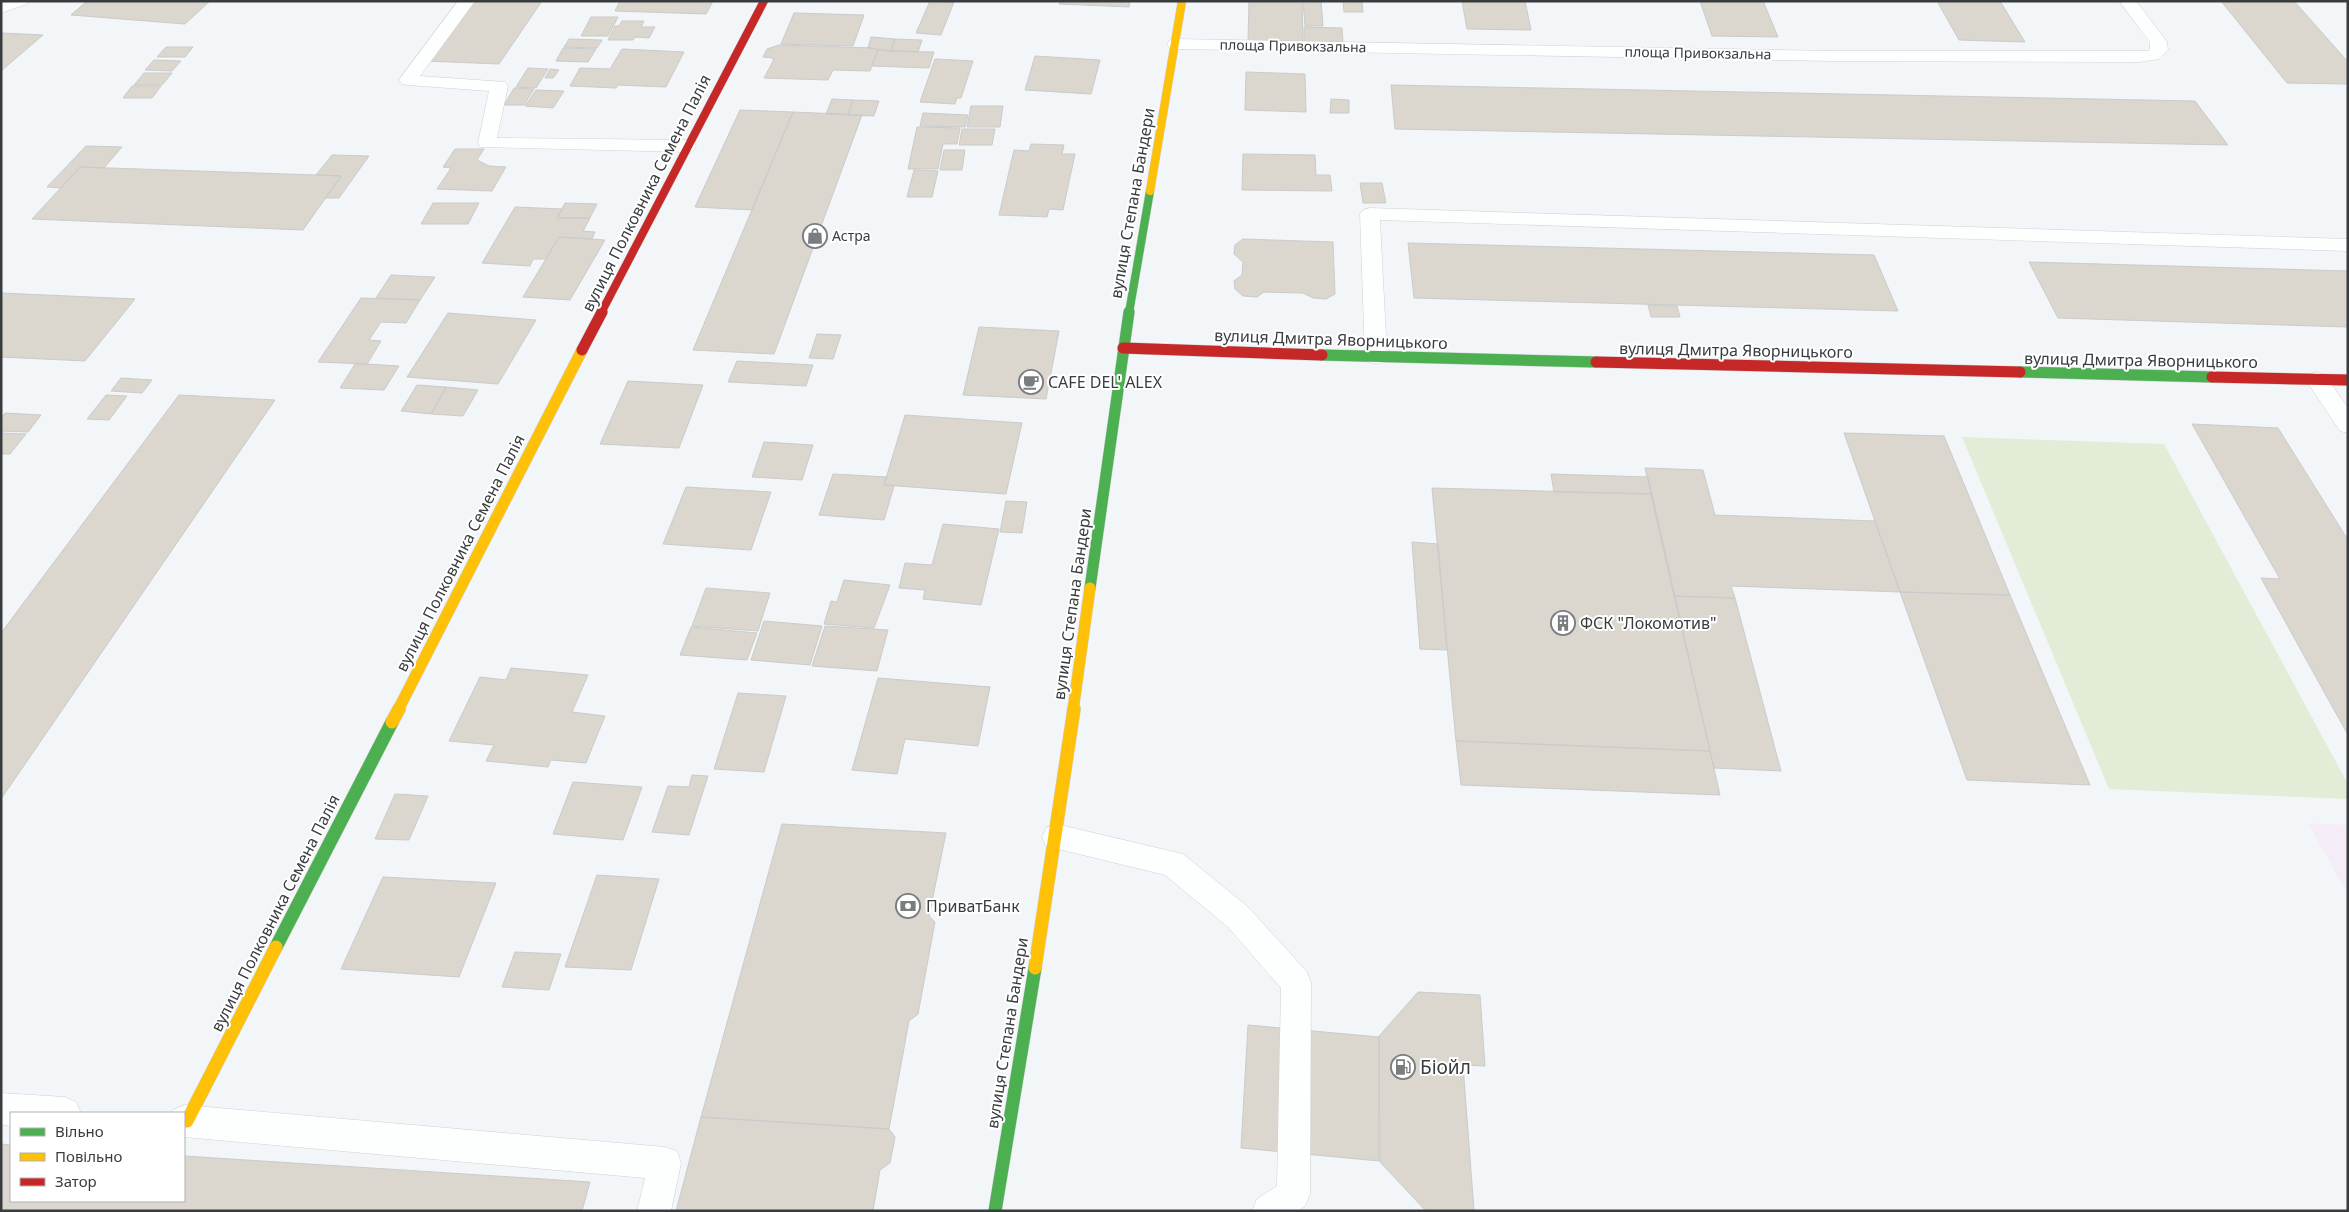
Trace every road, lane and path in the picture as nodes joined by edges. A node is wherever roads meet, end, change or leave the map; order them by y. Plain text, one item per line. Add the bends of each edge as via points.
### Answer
1 (21, 1) edge
2 (467, 1) edge
3 (764, 1) edge
4 (1182, 1) edge
5 (2126, 1) edge
6 (1, 8) edge
7 (1176, 44) junction
8 (687, 146) junction
9 (2348, 245) edge
10 (1124, 348) junction
11 (1376, 357) junction
12 (2317, 380) junction
13 (2348, 380) edge
14 (2348, 425) edge
15 (1056, 837) junction
16 (1, 1109) edge
17 (50, 1112) edge
18 (185, 1121) edge
19 (654, 1211) edge
20 (995, 1211) edge
21 (1269, 1211) edge

1 - 6 lane
2 - 8 lane via 408,80 499,86 487,142
3 - 8 street, вулиця Полковника Семена Палія
4 - 7 street, вулиця Степана Бандери
5 - 7 lane, площа Привокзальна via 2158,42 2159,50 2153,55 1843,56
7 - 10 street, вулиця Степана Бандери
8 - 18 street, вулиця Полковника Семена Палія
9 - 11 lane via 1370,214
10 - 11 street, вулиця Дмитра Яворницького
10 - 15 street, вулиця Степана Бандери
11 - 12 street, вулиця Дмитра Яворницького
12 - 13 street, вулиця Дмитра Яворницького
12 - 14 lane
15 - 20 street, вулиця Степана Бандери
15 - 21 lane via 1173,863 1238,917 1296,983 1293,1194
16 - 17 lane
18 - 19 lane via 666,1163

